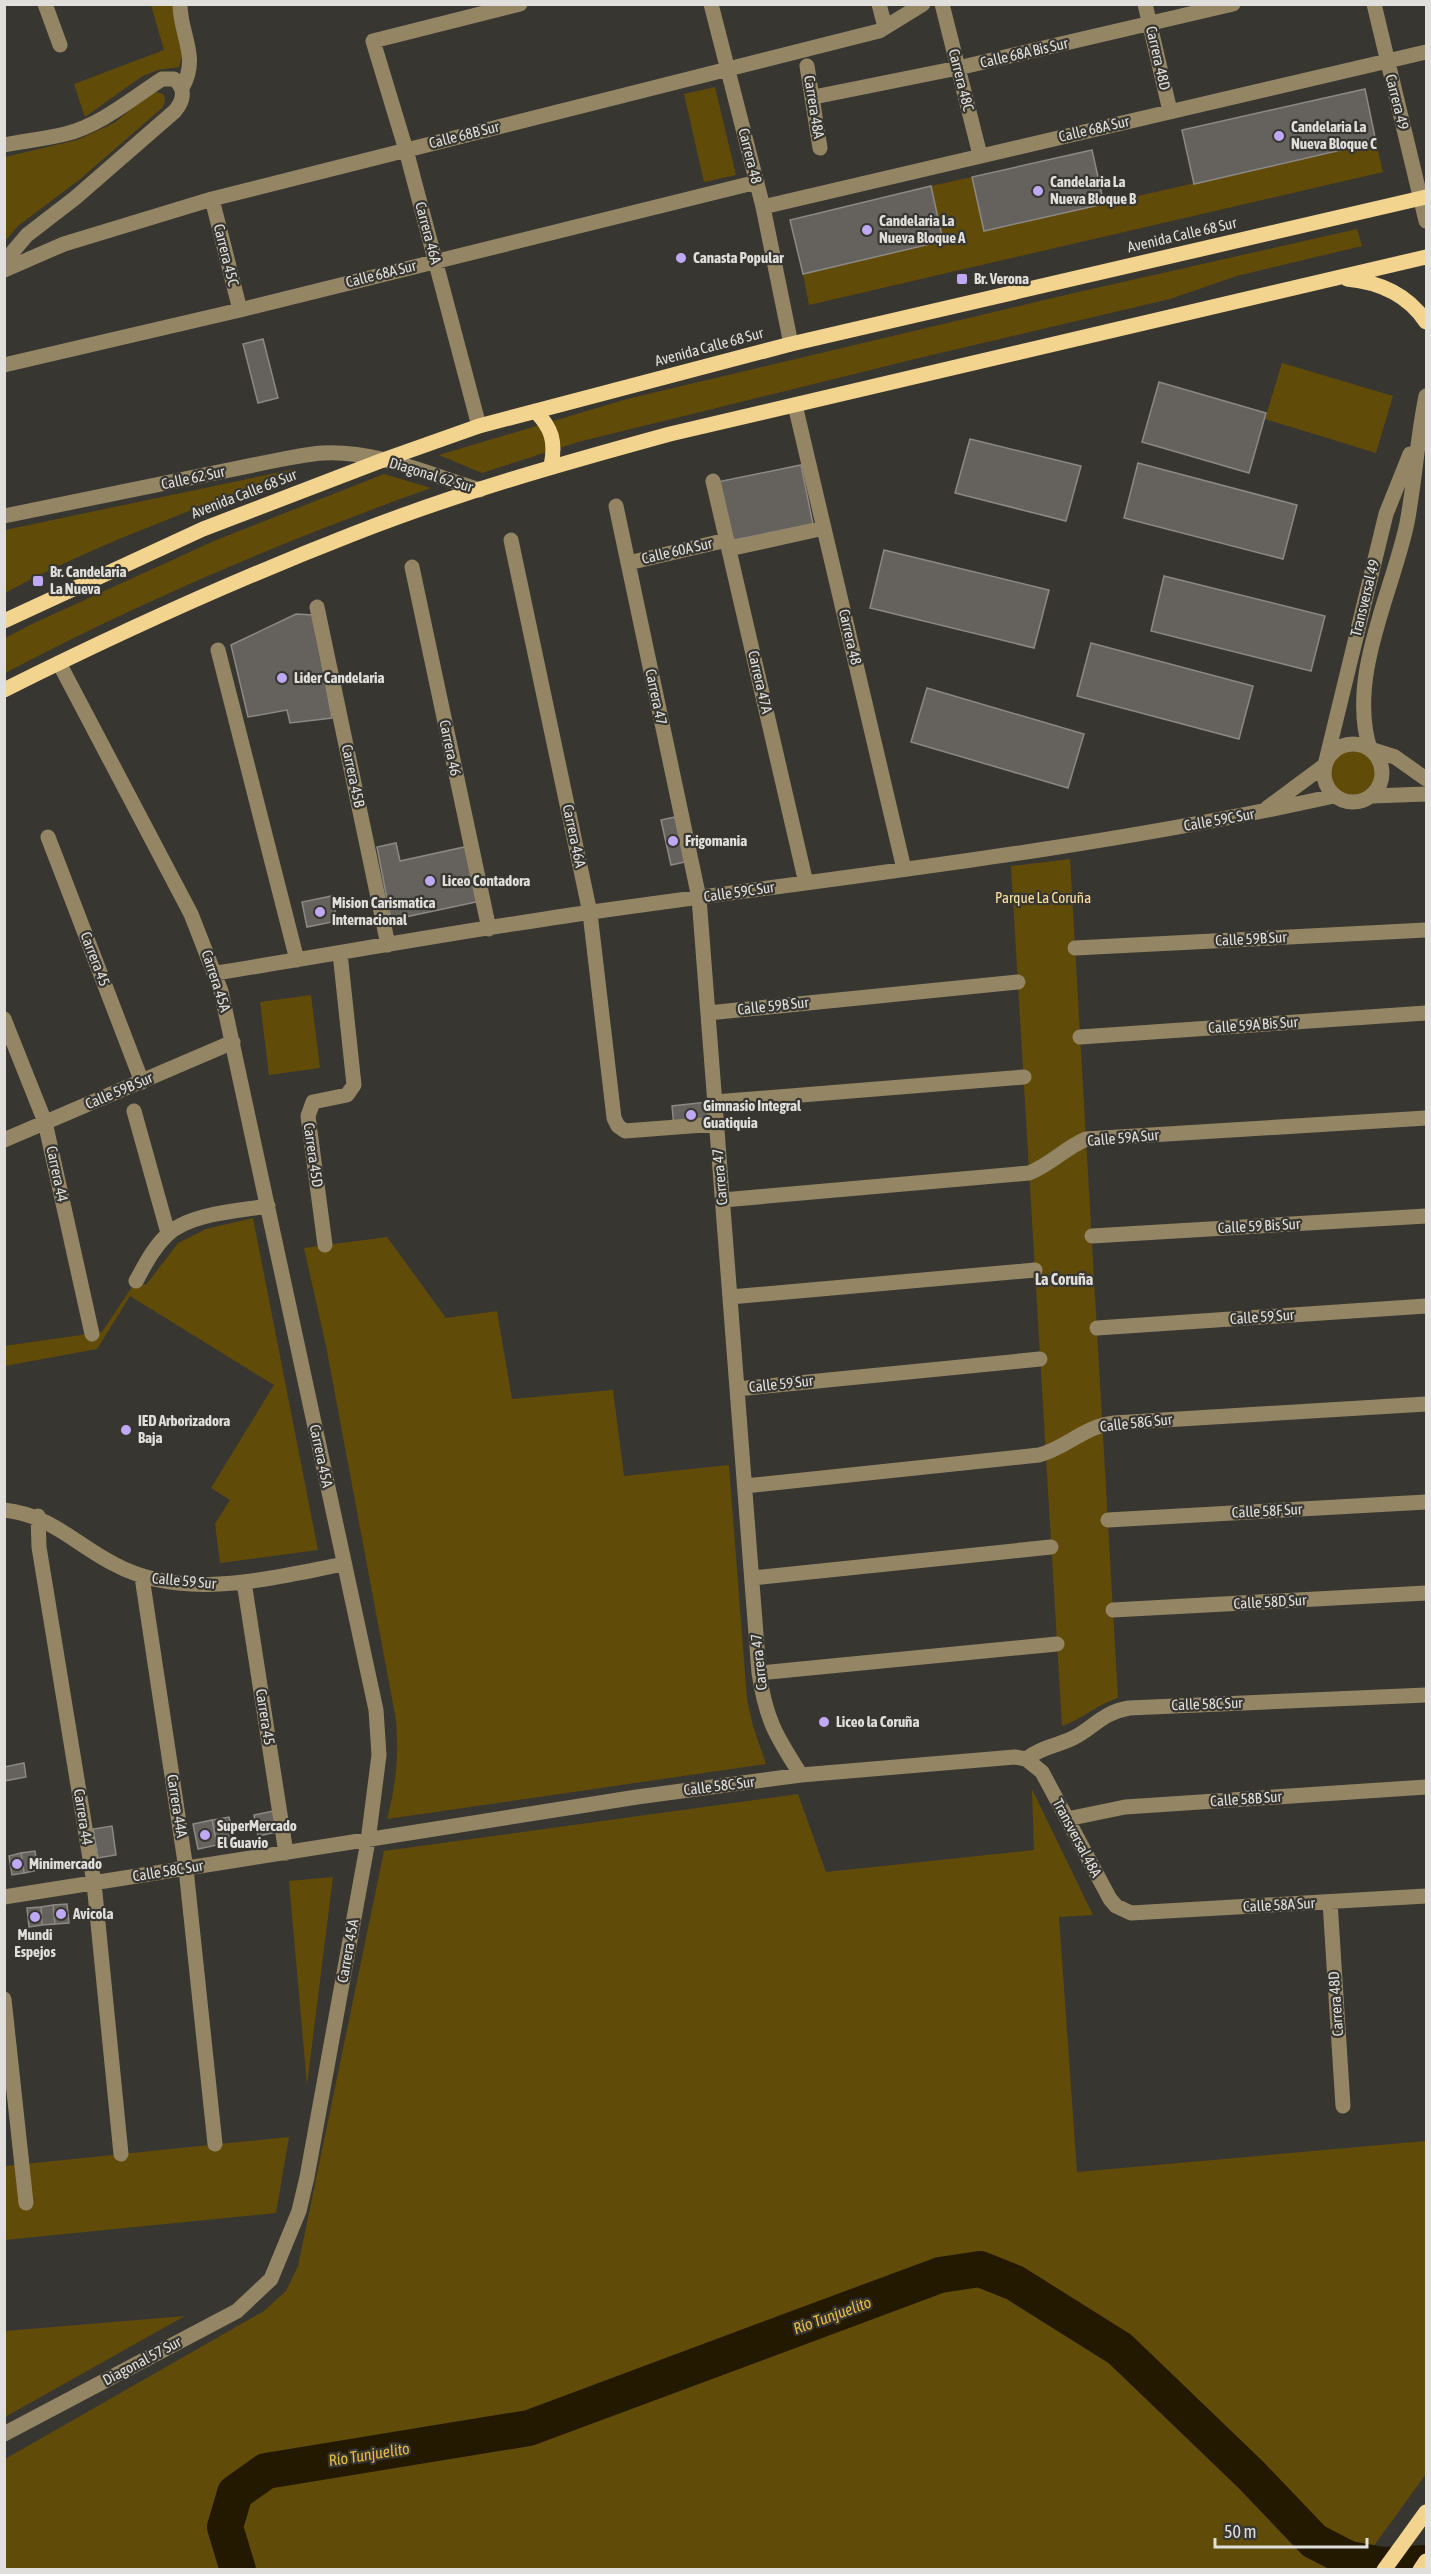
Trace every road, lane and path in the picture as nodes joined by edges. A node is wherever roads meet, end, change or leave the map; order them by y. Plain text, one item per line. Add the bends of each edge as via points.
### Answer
1 (45, 4) edge
2 (180, 4) edge
3 (520, 4) edge
4 (711, 4) edge
5 (879, 4) edge
6 (923, 4) edge
7 (942, 4) edge
8 (1145, 4) edge
9 (1233, 4) edge
10 (1374, 4) edge
11 (1150, 24) junction
12 (885, 27) junction
13 (60, 45) dead end
14 (1426, 52) edge
15 (1388, 61) junction
16 (807, 66) dead end
17 (729, 67) junction
18 (958, 68) junction
19 (182, 88) junction
20 (814, 97) junction
21 (1170, 111) junction
22 (4, 145) edge
23 (820, 148) dead end
24 (406, 150) junction
25 (980, 155) junction
26 (757, 182) junction
27 (1424, 198) edge
28 (212, 199) junction
29 (763, 207) junction
30 (1426, 221) edge
31 (1426, 257) edge
32 (435, 261) junction
33 (4, 262) edge
34 (4, 270) edge
35 (1335, 278) junction
36 (240, 310) junction
37 (1426, 322) edge
38 (791, 344) junction
39 (4, 365) edge
40 (1426, 396) edge
41 (795, 405) junction
42 (535, 411) junction
43 (479, 426) junction
44 (1418, 435) junction
45 (382, 460) junction
46 (551, 466) junction
47 (713, 481) dead end
48 (480, 490) junction
49 (616, 506) dead end
50 (4, 516) edge
51 (824, 528) junction
52 (511, 540) dead end
53 (728, 544) junction
54 (628, 563) junction
55 (412, 567) dead end
56 (317, 607) dead end
57 (4, 621) edge
58 (218, 650) dead end
59 (59, 663) junction
60 (4, 690) edge
61 (1370, 749) junction
62 (1324, 765) junction
63 (1426, 779) edge
64 (1426, 794) edge
65 (1334, 796) junction
66 (1372, 796) junction
67 (1262, 812) junction
68 (48, 837) dead end
69 (904, 869) junction
70 (806, 883) junction
71 (699, 898) junction
72 (590, 913) junction
73 (489, 929) junction
74 (1426, 930) edge
75 (388, 945) junction
76 (1076, 948) dead end
77 (340, 953) junction
78 (297, 960) junction
79 (216, 973) junction
80 (1018, 982) dead end
81 (1426, 1012) edge
82 (708, 1013) junction
83 (4, 1019) edge
84 (1080, 1036) dead end
85 (233, 1042) junction
86 (1023, 1077) dead end
87 (142, 1082) junction
88 (715, 1102) junction
89 (134, 1111) dead end
90 (1426, 1118) edge
91 (45, 1122) junction
92 (716, 1124) junction
93 (4, 1140) edge
94 (723, 1200) junction
95 (268, 1206) junction
96 (1426, 1216) edge
97 (168, 1233) junction
98 (1092, 1236) dead end
99 (325, 1245) dead end
100 (1035, 1270) dead end
101 (136, 1281) dead end
102 (730, 1297) junction
103 (1426, 1306) edge
104 (1097, 1328) dead end
105 (92, 1334) dead end
106 (1040, 1359) dead end
107 (737, 1389) junction
108 (1426, 1404) edge
109 (745, 1486) junction
110 (1426, 1502) edge
111 (4, 1510) edge
112 (38, 1516) junction
113 (1108, 1520) dead end
114 (1051, 1547) dead end
115 (344, 1564) junction
116 (142, 1577) junction
117 (752, 1578) junction
118 (244, 1581) junction
119 (1426, 1593) edge
120 (1113, 1610) dead end
121 (1057, 1644) dead end
122 (759, 1673) junction
123 (1426, 1695) edge
124 (1026, 1759) junction
125 (801, 1775) junction
126 (1426, 1787) edge
127 (1067, 1819) junction
128 (368, 1840) junction
129 (286, 1853) junction
130 (186, 1869) junction
131 (94, 1883) junction
132 (4, 1896) edge
133 (1426, 1896) edge
134 (1330, 1902) junction
135 (1131, 1913) joint
136 (4, 1999) edge
137 (1343, 2106) dead end
138 (215, 2144) dead end
139 (121, 2154) dead end
140 (26, 2203) dead end
141 (272, 2279) joint
142 (4, 2434) edge
143 (1426, 2512) edge
144 (1426, 2561) edge
145 (1384, 2570) edge
146 (1420, 2570) edge

1 - 13 street
2 - 19 street via 191,57
3 - 24 street, Carrera 46A via 373,40
4 - 17 street, Carrera 48
5 - 12 street
6 - 12 street, Calle 68B Sur
7 - 18 street, Carrera 48C
8 - 11 street, Carrera 48D
9 - 11 street, Calle 68A Bis Sur
10 - 15 street, Carrera 49
11 - 18 street, Calle 68A Bis Sur
11 - 21 street, Carrera 48D
12 - 17 street, Calle 68B Sur
14 - 15 street, Calle 68A Sur
15 - 21 street, Calle 68A Sur
15 - 27 street, Carrera 49
16 - 20 street, Carrera 48A
17 - 24 street, Calle 68B Sur
17 - 26 street, Carrera 48
18 - 20 street, Calle 68A Bis Sur
18 - 25 street, Carrera 48C
19 - 22 street via 167,78 77,130
19 - 33 street via 183,97 175,111 27,235
20 - 23 street, Carrera 48A
21 - 25 street, Calle 68A Sur
24 - 28 street, Calle 68B Sur
24 - 32 street, Carrera 46A
25 - 29 street, Calle 68A Sur
26 - 29 street, Carrera 48
26 - 32 street, Calle 68A Sur
27 - 30 street
27 - 38 main road, Avenida Calle 68 Sur
28 - 34 street, Calle 68B Sur via 64,244
28 - 36 street, Carrera 45C
29 - 38 street, Carrera 48
31 - 35 main road
32 - 36 street, Calle 68A Sur
32 - 43 street, Carrera 46A
35 - 37 main road via 1377,284 1410,303
35 - 41 main road
36 - 39 street, Calle 68A Sur
38 - 42 main road, Avenida Calle 68 Sur
40 - 44 street, Transversal 49
41 - 46 main road
41 - 51 street, Carrera 48
42 - 43 main road, Avenida Calle 68 Sur
42 - 46 main road via 553,435
43 - 45 main road, Avenida Calle 68 Sur
44 - 61 street, Transversal 49 via 1407,522 1364,694 1363,717
44 - 62 street, Transversal 49 via 1386,514
45 - 48 street, Diagonal 62 Sur
45 - 50 street, Calle 62 Sur via 346,453 296,457
45 - 57 main road, Avenida Calle 68 Sur via 204,529
46 - 48 main road
47 - 53 street, Carrera 47A
48 - 59 main road via 255,573
49 - 54 street, Carrera 47
51 - 53 street, Calle 60A Sur
51 - 69 street, Carrera 48
52 - 72 street, Carrera 46A
53 - 54 street, Calle 60A Sur
53 - 70 street, Carrera 47A
54 - 71 street, Carrera 47
55 - 73 street, Carrera 46
56 - 75 street, Carrera 45B
58 - 78 street
59 - 60 main road
59 - 79 street, Carrera 45A via 191,914
61 - 62 street via 1360,744 1345,745 1332,752
61 - 63 street via 1395,757
61 - 66 street via 1378,758 1382,775
62 - 65 street via 1324,781
62 - 67 street, Calle 59C Sur
64 - 66 street
65 - 66 street via 1355,803
65 - 67 street, Calle 59C Sur
67 - 69 street, Calle 59C Sur via 1070,846
68 - 87 street, Carrera 45
69 - 70 street, Calle 59C Sur
70 - 71 street, Calle 59C Sur
71 - 72 street, Calle 59C Sur
71 - 82 street, Carrera 47
72 - 73 street, Calle 59C Sur
72 - 92 street, Carrera 46A via 618,1126 625,1131
73 - 75 street, Calle 59C Sur
74 - 76 street, Calle 59B Sur
75 - 77 street, Calle 59C Sur
77 - 78 street, Calle 59C Sur
77 - 99 street, Carrera 45D via 354,1085 347,1095 313,1102 308,1116
78 - 79 street, Calle 59C Sur
79 - 85 street, Carrera 45A
80 - 82 street, Calle 59B Sur
81 - 84 street, Calle 59A Bis Sur
82 - 88 street, Carrera 47
83 - 91 street, Carrera 44
85 - 87 street, Calle 59B Sur
85 - 95 street, Carrera 45A
86 - 88 street
87 - 91 street, Calle 59B Sur
88 - 92 street, Carrera 47
89 - 97 street
90 - 94 street, Calle 59A Sur via 1086,1139 1029,1173
91 - 93 street, Calle 59B Sur
91 - 105 street, Carrera 44
92 - 94 street, Carrera 47
94 - 102 street, Carrera 47
95 - 97 street via 196,1218
95 - 115 street, Carrera 45A
96 - 98 street, Calle 59 Bis Sur
97 - 101 street
100 - 102 street
102 - 107 street, Carrera 47
103 - 104 street, Calle 59 Sur
106 - 107 street, Calle 59 Sur
107 - 109 street, Carrera 47
108 - 109 street, Calle 58G Sur via 1103,1424 1039,1455
109 - 117 street, Carrera 47
110 - 113 street, Calle 58F Sur
111 - 112 street, Calle 59 Sur
112 - 116 street, Calle 59 Sur via 113,1564
112 - 131 street, Carrera 44 via 39,1547
114 - 117 street
115 - 118 street, Calle 59 Sur
115 - 128 street, Carrera 45A via 376,1710 379,1755
116 - 118 street, Calle 59 Sur via 186,1583
116 - 130 street, Carrera 44A
117 - 122 street, Carrera 47
118 - 129 street, Carrera 45
119 - 120 street, Calle 58D Sur
121 - 122 street
122 - 125 street, Carrera 47 via 763,1702 774,1734
123 - 124 street, Calle 58C Sur via 1130,1708 1099,1719 1076,1737 1043,1748
124 - 125 street, Calle 58C Sur via 956,1760
124 - 127 street, Transversal 48A via 1042,1772
125 - 128 street, Calle 58C Sur
126 - 127 street, Calle 58B Sur via 1125,1807
127 - 135 street, Transversal 48A via 1110,1899
128 - 129 street, Calle 58C Sur
128 - 141 street, Carrera 45A via 302,2199
129 - 130 street, Calle 58C Sur
130 - 131 street, Calle 58C Sur
130 - 138 street, Carrera 44A
131 - 132 street, Calle 58C Sur
131 - 139 street, Carrera 44
133 - 134 street, Calle 58A Sur
134 - 135 street, Calle 58A Sur
134 - 137 street, Carrera 48D
136 - 140 street
141 - 142 street, Diagonal 57 Sur via 237,2311
143 - 145 main road
144 - 146 main road

